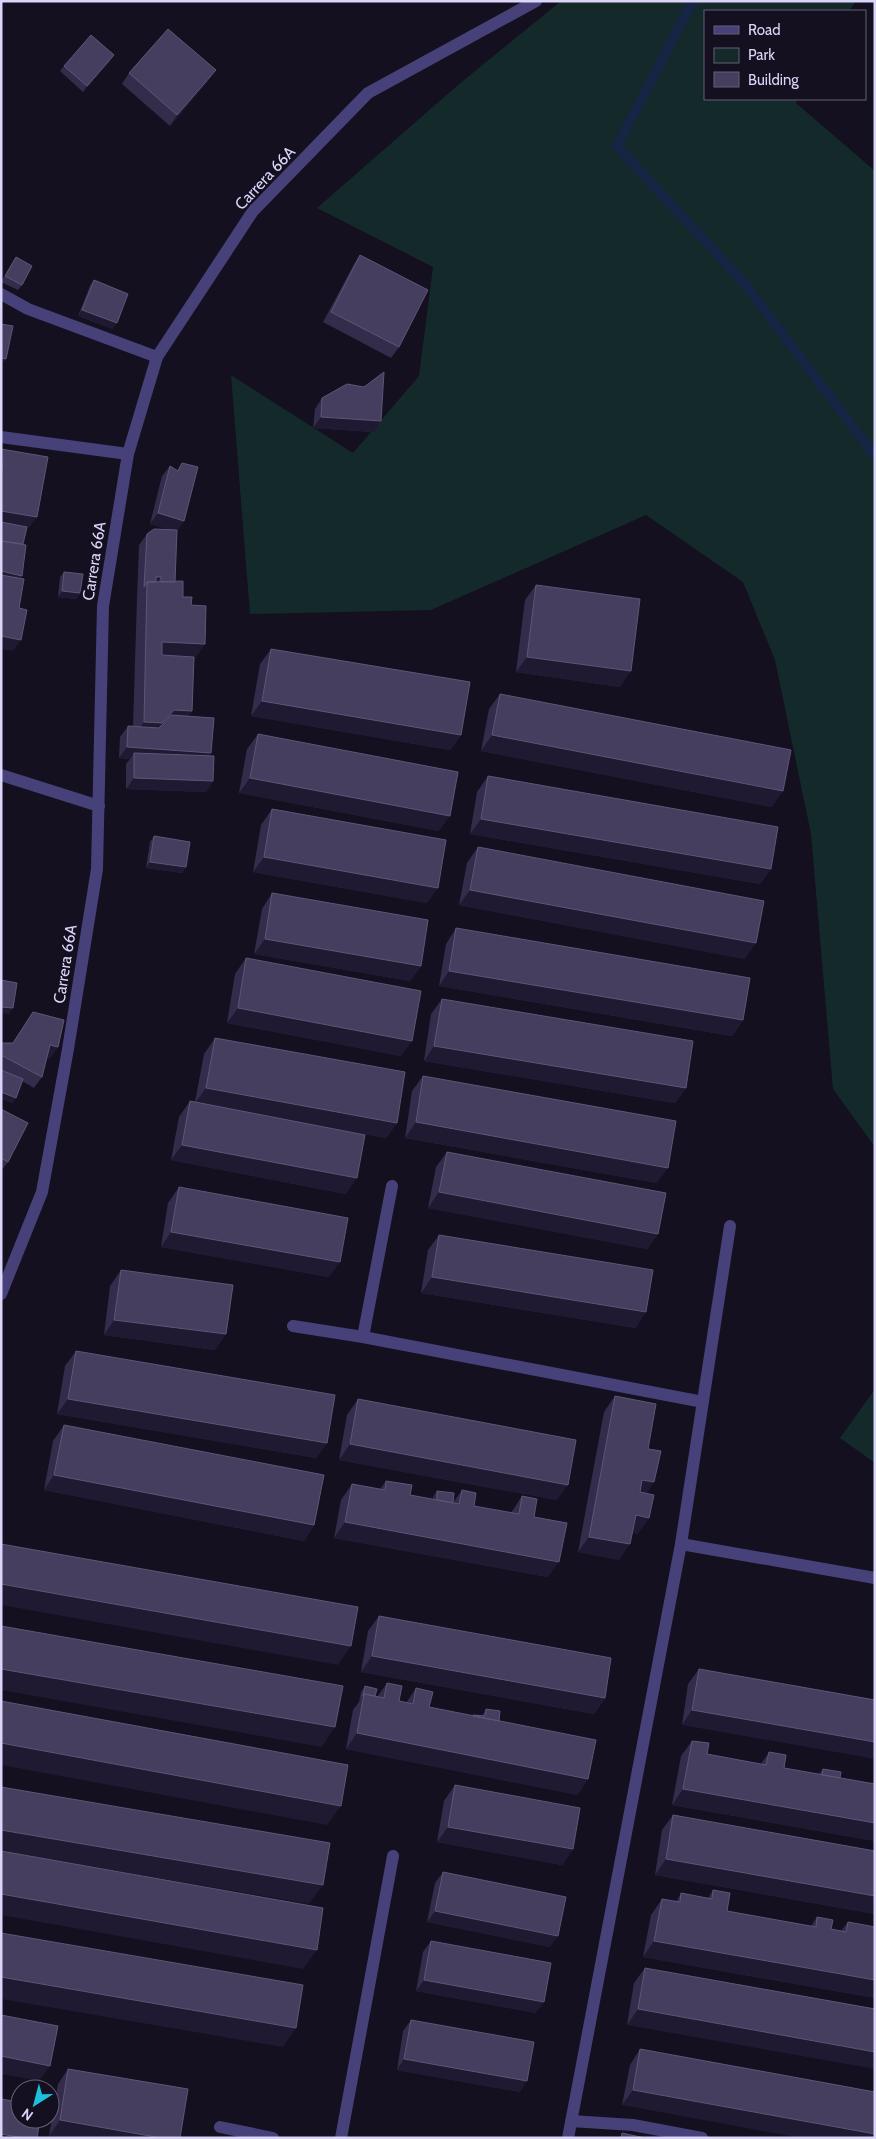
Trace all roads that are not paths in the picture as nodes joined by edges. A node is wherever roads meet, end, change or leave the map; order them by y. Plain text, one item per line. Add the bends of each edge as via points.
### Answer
1 (536, 1) edge
2 (1, 294) edge
3 (157, 357) junction
4 (1, 437) edge
5 (128, 454) junction
6 (1, 775) edge
7 (99, 806) junction
8 (392, 1186) dead end
9 (730, 1226) dead end
10 (1, 1294) edge
11 (293, 1326) dead end
12 (363, 1337) junction
13 (703, 1402) junction
14 (681, 1544) junction
15 (875, 1578) edge
16 (393, 1856) dead end
17 (571, 2121) junction
18 (220, 2127) dead end
19 (273, 2138) edge
20 (341, 2138) edge
21 (568, 2138) edge
22 (702, 2138) edge

1 - 3 street, Carrera 66A via 368,93 253,211
2 - 3 street via 28,309
3 - 5 street, Carrera 66A
4 - 5 street
5 - 7 street, Carrera 66A via 103,606
6 - 7 street
7 - 10 street, Carrera 66A via 97,869 42,1192
8 - 12 street
9 - 13 street
11 - 12 street
12 - 13 street
13 - 14 street
14 - 15 street
14 - 17 street
16 - 20 street
17 - 21 street
17 - 22 street via 633,2125
18 - 19 street

